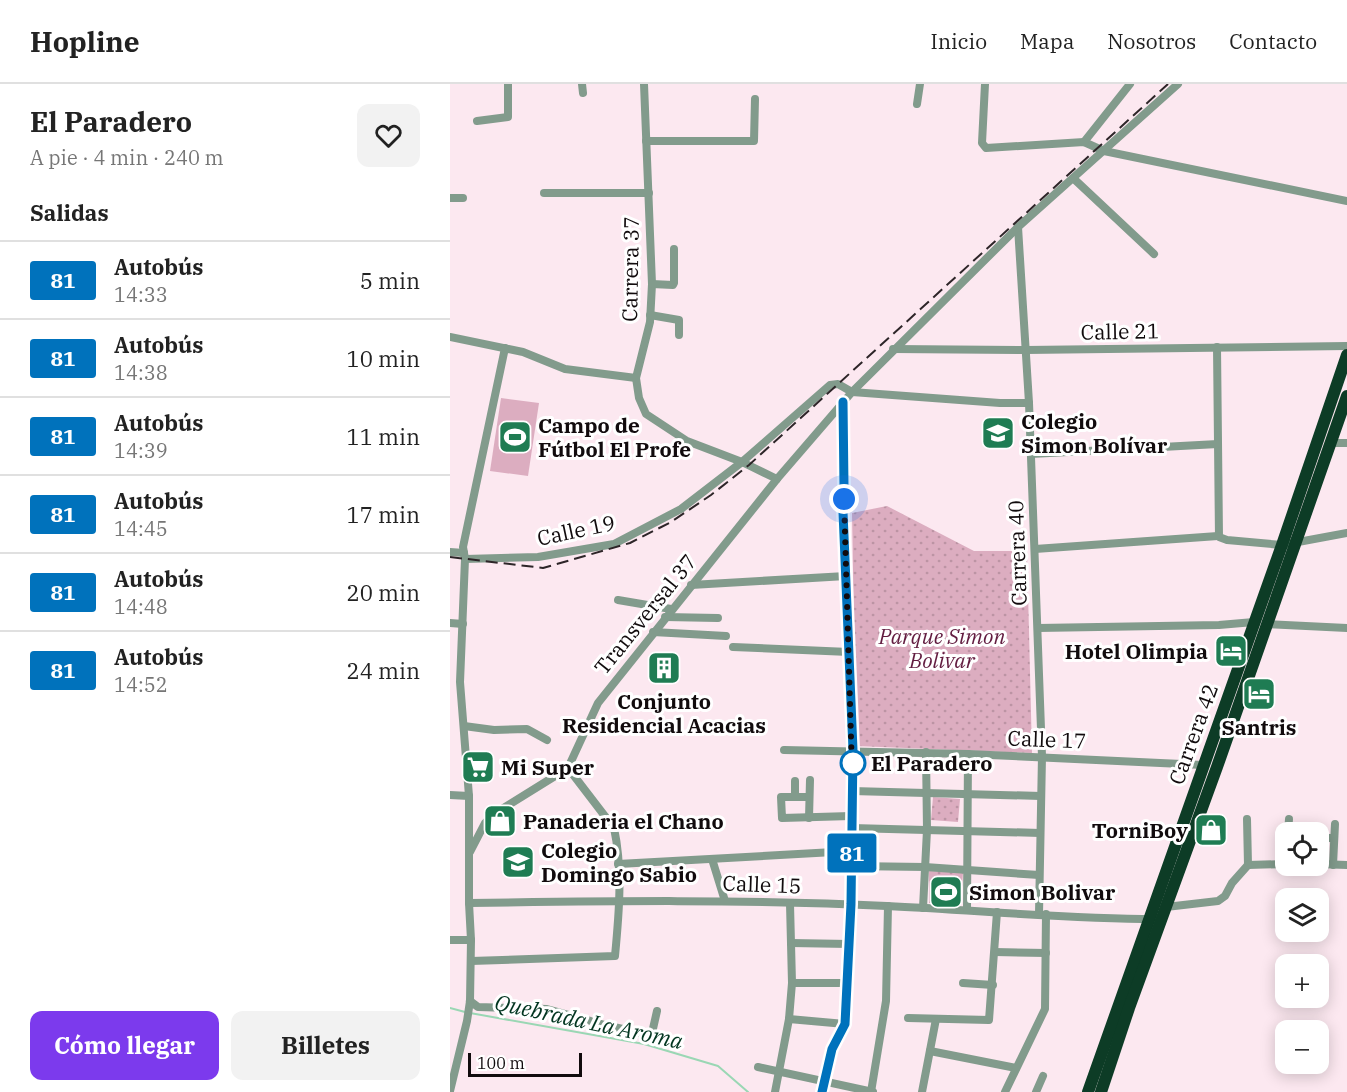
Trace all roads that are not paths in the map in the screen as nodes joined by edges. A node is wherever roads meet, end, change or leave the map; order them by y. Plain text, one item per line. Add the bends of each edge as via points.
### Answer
1 (508, 84) edge
2 (644, 84) edge
3 (920, 84) edge
4 (985, 84) edge
5 (1130, 84) edge
6 (1178, 84) edge
7 (755, 99) dead end
8 (917, 105) dead end
9 (477, 121) dead end
10 (646, 141) junction
11 (1084, 142) junction
12 (1104, 151) junction
13 (1073, 178) junction
14 (544, 193) dead end
15 (649, 193) junction
16 (450, 198) edge
17 (463, 198) dead end
18 (1347, 201) edge
19 (1018, 227) junction
20 (674, 249) dead end
21 (1154, 254) dead end
22 (652, 284) junction
23 (650, 315) junction
24 (679, 335) dead end
25 (450, 337) edge
26 (1347, 346) edge
27 (1217, 347) junction
28 (505, 348) junction
29 (893, 349) junction
30 (1026, 350) junction
31 (1347, 355) edge
32 (636, 378) junction
33 (852, 392) junction
34 (1347, 396) edge
35 (843, 402) junction
36 (1029, 403) junction
37 (1330, 443) junction
38 (1347, 443) edge
39 (1218, 444) junction
40 (1031, 454) junction
41 (742, 462) junction
42 (777, 479) junction
43 (1347, 533) edge
44 (1218, 536) junction
45 (1296, 541) junction
46 (1282, 545) junction
47 (1035, 549) junction
48 (450, 552) edge
49 (465, 556) junction
50 (846, 576) junction
51 (691, 585) junction
52 (618, 600) dead end
53 (671, 609) junction
54 (665, 617) junction
55 (718, 618) dead end
56 (1254, 622) junction
57 (450, 623) edge
58 (463, 624) junction
59 (1267, 624) junction
60 (1038, 628) junction
61 (1347, 628) edge
62 (653, 632) junction
63 (726, 636) dead end
64 (733, 647) dead end
65 (849, 652) junction
66 (450, 682) edge
67 (460, 682) junction
68 (464, 726) junction
69 (547, 740) dead end
70 (784, 750) dead end
71 (853, 750) junction
72 (926, 752) junction
73 (968, 754) junction
74 (1042, 756) junction
75 (1203, 765) junction
76 (568, 768) junction
77 (810, 780) dead end
78 (795, 781) dead end
79 (852, 791) junction
80 (927, 794) junction
81 (967, 794) junction
82 (450, 795) edge
83 (469, 796) junction
84 (1041, 796) junction
85 (795, 797) junction
86 (809, 797) junction
87 (851, 816) junction
88 (808, 818) junction
89 (1247, 819) dead end
90 (1289, 819) dead end
91 (1289, 822) edge
92 (1335, 824) dead end
93 (852, 828) junction
94 (927, 830) junction
95 (967, 831) junction
96 (1040, 833) junction
97 (1329, 838) edge
98 (1334, 838) junction
99 (852, 850) junction
100 (470, 852) junction
101 (712, 859) junction
102 (618, 864) junction
103 (1275, 864) edge
104 (1248, 865) junction
105 (1329, 865) edge
106 (1333, 865) junction
107 (1347, 865) edge
108 (852, 866) junction
109 (925, 867) junction
110 (967, 870) junction
111 (1039, 875) junction
112 (620, 901) junction
113 (725, 901) junction
114 (469, 903) junction
115 (790, 904) junction
116 (851, 904) junction
117 (888, 906) junction
118 (923, 908) junction
119 (967, 909) junction
120 (996, 912) junction
121 (1164, 913) junction
122 (1042, 914) junction
123 (1148, 919) junction
124 (450, 940) edge
125 (471, 940) junction
126 (791, 943) junction
127 (849, 944) junction
128 (995, 952) junction
129 (1046, 953) junction
130 (471, 961) junction
131 (848, 982) junction
132 (792, 983) junction
133 (963, 983) dead end
134 (993, 985) junction
135 (470, 1002) junction
136 (657, 1011) dead end
137 (908, 1018) dead end
138 (789, 1019) junction
139 (936, 1019) junction
140 (845, 1024) junction
141 (930, 1051) junction
142 (758, 1067) dead end
143 (1016, 1068) junction
144 (779, 1072) junction
145 (1044, 1076) dead end
146 (825, 1082) junction
147 (450, 1091) edge
148 (775, 1092) edge
149 (822, 1092) edge
150 (872, 1092) edge
151 (922, 1092) edge
152 (1005, 1092) edge
153 (1036, 1092) edge
154 (1088, 1092) edge
155 (1101, 1092) edge

1 - 9 street via 508,117
2 - 10 street, Carrera 37
3 - 8 street
4 - 11 street via 982,143 986,148
5 - 11 street
6 - 12 street
7 - 10 street via 756,138 752,142
10 - 15 street, Carrera 37
11 - 12 street
12 - 13 street
12 - 18 street
13 - 19 street
13 - 21 street
14 - 15 street
15 - 22 street, Carrera 37
16 - 17 street
19 - 29 street
19 - 30 street, Carrera 40
20 - 22 street via 674,284
22 - 23 street, Carrera 37
23 - 24 street via 679,320
23 - 32 street, Carrera 37
25 - 28 street
26 - 27 street, Calle 21
27 - 30 street, Calle 21
27 - 39 street
28 - 32 street via 566,369
28 - 49 street via 480,462
29 - 30 street, Calle 21
29 - 33 street
30 - 36 street, Carrera 40
31 - 46 highway, Carrera 42
32 - 41 street, Carrera 37 via 646,414 687,441
33 - 35 street, Transversal 37
33 - 36 street
33 - 41 street via 838,384 830,385
34 - 37 highway, Carrera 42
35 - 42 street, Transversal 37
35 - 50 street
36 - 40 street, Carrera 40
37 - 38 street
37 - 45 highway, Carrera 42
39 - 40 street
39 - 44 street
40 - 47 street, Carrera 40
41 - 42 street, Carrera 37
41 - 49 street, Calle 19 via 681,509 614,544 538,557
42 - 51 street, Transversal 37
43 - 45 street
44 - 46 street
44 - 47 street
45 - 46 street
45 - 59 highway, Carrera 42
46 - 56 highway, Carrera 42
47 - 60 street, Carrera 40
48 - 49 street, Calle 19
49 - 58 street
50 - 51 street
50 - 65 street
51 - 53 street, Transversal 37
52 - 53 street
53 - 54 street, Transversal 37
54 - 55 street
54 - 62 street, Transversal 37
56 - 60 street
56 - 75 highway, Carrera 42
57 - 58 street
58 - 67 street
59 - 61 street
59 - 121 highway, Carrera 42
60 - 74 street, Carrera 40
62 - 63 street
62 - 76 street, Transversal 37 via 598,703
64 - 65 street
65 - 71 street
66 - 67 street
67 - 68 street
68 - 69 street via 527,729
68 - 83 street
70 - 71 street, Calle 17
71 - 72 street, Calle 17
71 - 79 street
72 - 73 street, Calle 17
72 - 80 street
73 - 74 street, Calle 17
73 - 81 street
74 - 75 street, Calle 17
74 - 84 street, Carrera 40
75 - 123 highway, Carrera 42
76 - 100 street via 494,814
76 - 102 street via 614,828
77 - 86 street
78 - 85 street
79 - 80 street
79 - 87 street
80 - 81 street
80 - 94 street
81 - 84 street
81 - 95 street
82 - 83 street
83 - 100 street
84 - 96 street, Carrera 40
85 - 86 street
85 - 88 street via 781,797 782,818
86 - 88 street
87 - 88 street
87 - 93 street
89 - 104 street
90 - 91 street
92 - 98 street
93 - 94 street
93 - 99 street
94 - 95 street
94 - 109 street
95 - 96 street
95 - 110 street
96 - 111 street, Carrera 40
97 - 98 street
98 - 106 street
99 - 101 street
99 - 108 street
100 - 114 street
101 - 102 street
101 - 113 street
102 - 112 street
103 - 104 street
104 - 121 street, Calle 15 via 1218,901
105 - 106 street
106 - 107 street
108 - 109 street
108 - 116 street
109 - 110 street
109 - 118 street
110 - 111 street
110 - 119 street
111 - 122 street, Carrera 40
112 - 113 street, Calle 15
112 - 114 street, Calle 15
112 - 130 street via 615,957
113 - 115 street, Calle 15
114 - 125 street
115 - 116 street, Calle 15
115 - 126 street
116 - 117 street, Calle 15
116 - 127 street
117 - 118 street, Calle 15
117 - 150 street via 886,1001
118 - 119 street, Calle 15
119 - 120 street, Calle 15
120 - 122 street, Calle 15
120 - 128 street
121 - 123 street, Calle 15
121 - 155 highway, Carrera 42
122 - 123 street, Calle 15
122 - 129 street, Carrera 40
123 - 154 highway, Carrera 42
124 - 125 street
125 - 130 street
126 - 127 street
126 - 132 street
127 - 131 street
128 - 129 street
128 - 134 street
129 - 143 street, Carrera 40 via 1045,1009
130 - 135 street
131 - 132 street
131 - 140 street
132 - 138 street
133 - 134 street
134 - 139 street via 989,1020
135 - 136 street via 478,1007 547,1009 649,1035
135 - 147 street
137 - 139 street
138 - 140 street
138 - 144 street
139 - 141 street
140 - 146 street via 832,1049
141 - 143 street
141 - 151 street
142 - 144 street
143 - 152 street, Carrera 40
144 - 146 street
144 - 148 street
145 - 153 street
146 - 149 street
146 - 150 street

